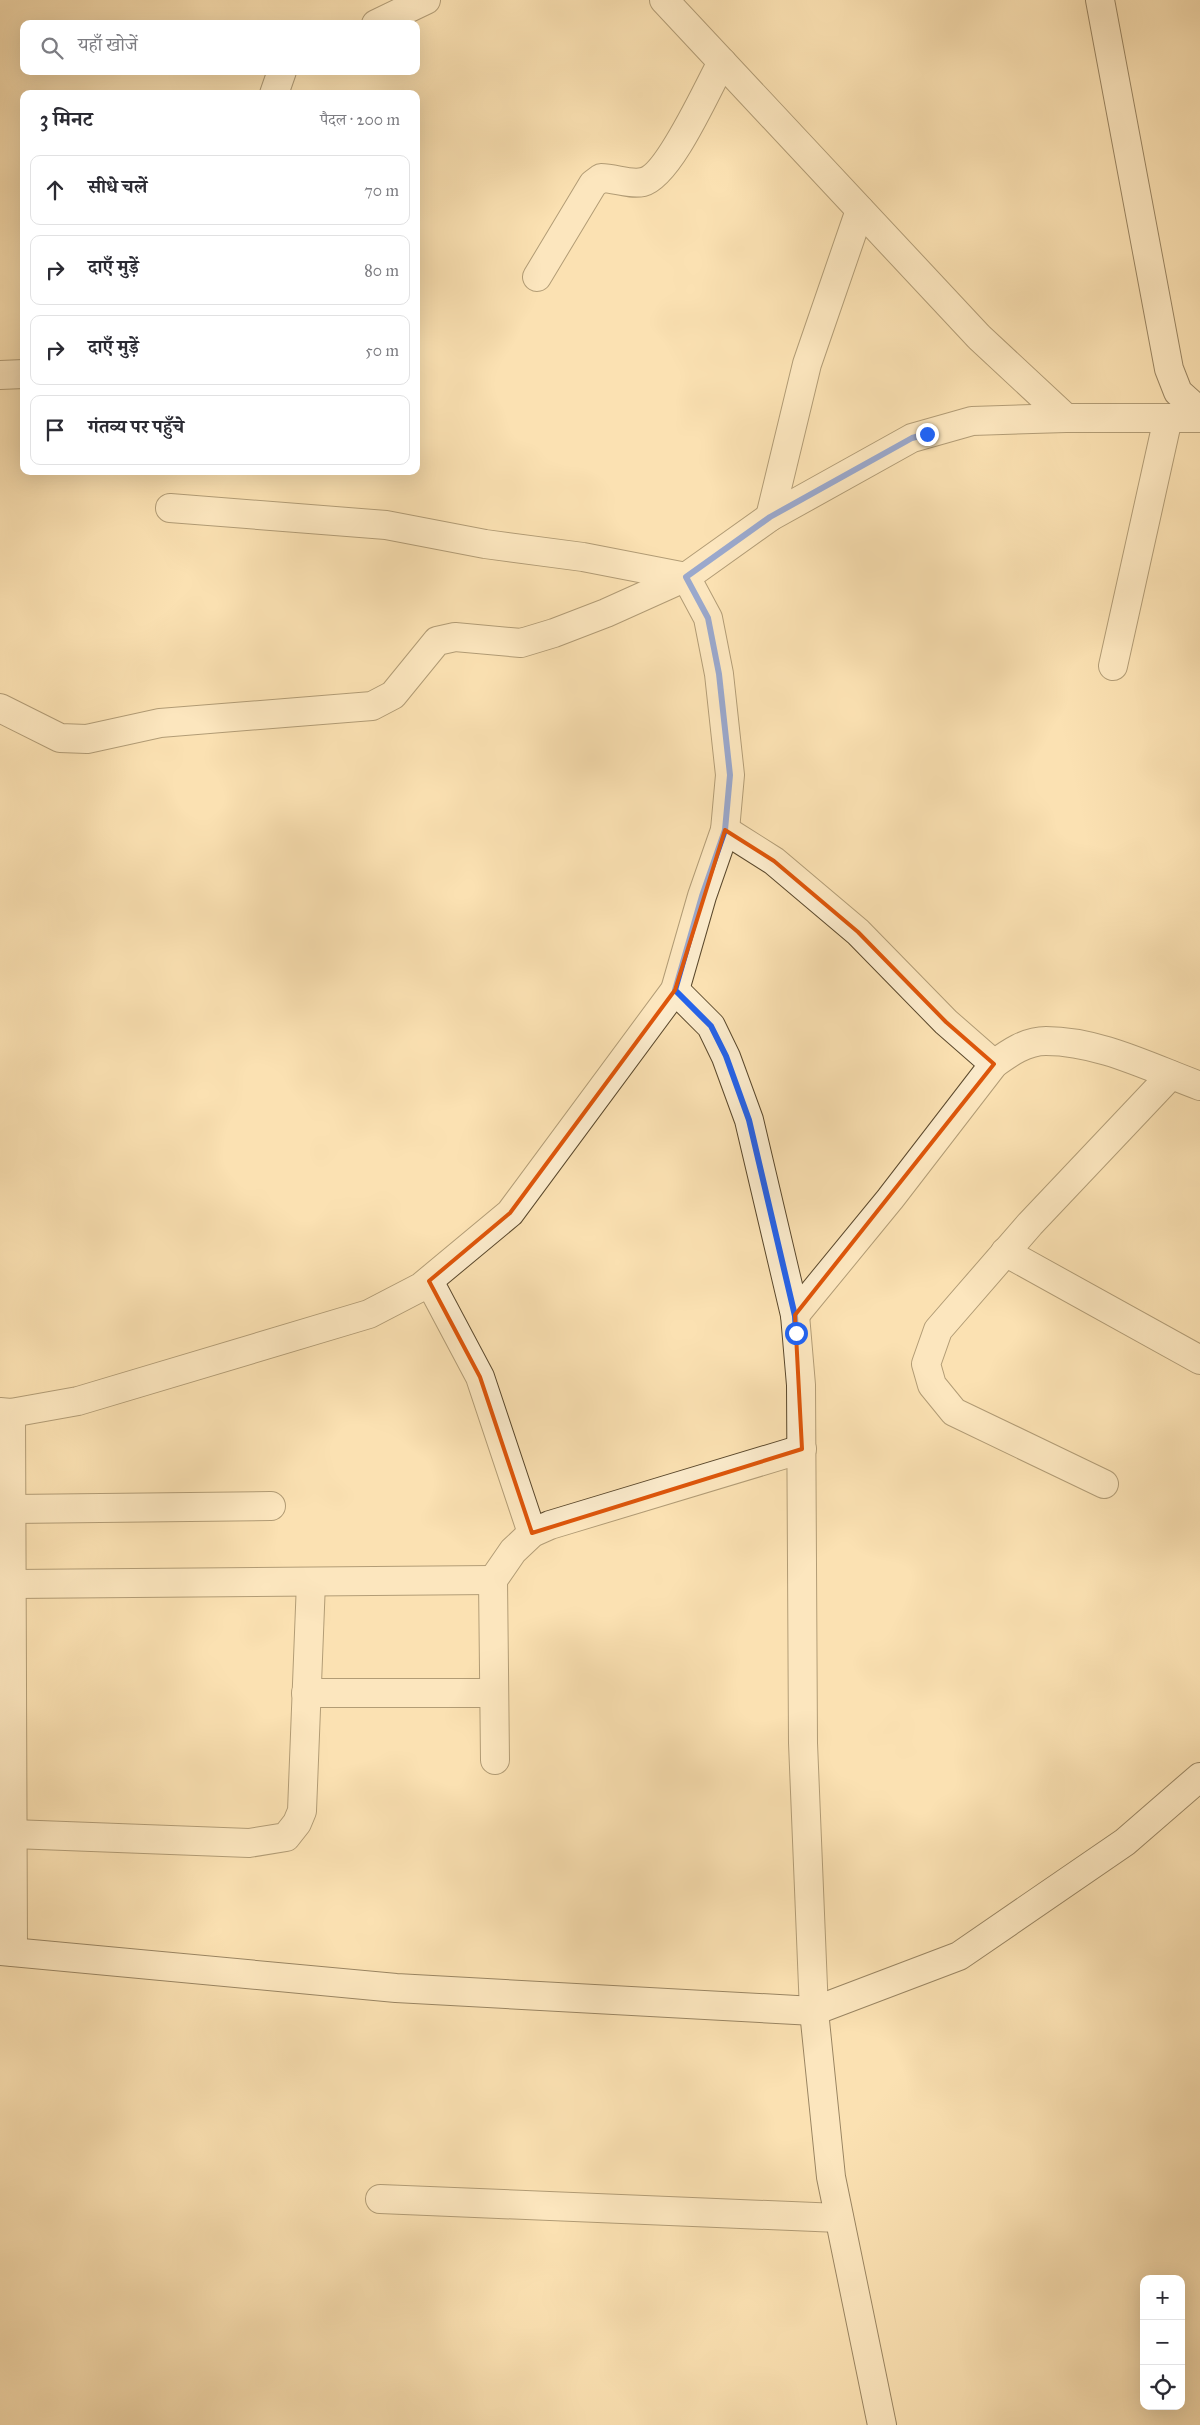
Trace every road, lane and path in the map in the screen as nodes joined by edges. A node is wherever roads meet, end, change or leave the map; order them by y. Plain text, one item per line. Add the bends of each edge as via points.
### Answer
1 (426, 0) edge
2 (664, 0) edge
3 (1100, 0) edge
4 (384, 20) edge
5 (722, 62) junction
6 (281, 75) edge
7 (275, 90) edge
8 (860, 210) junction
9 (537, 277) dead end
10 (20, 374) edge
11 (0, 375) edge
12 (1200, 412) edge
13 (1066, 418) junction
14 (1168, 418) junction
15 (1200, 418) edge
16 (170, 508) dead end
17 (770, 517) junction
18 (686, 577) junction
19 (1113, 666) dead end
20 (0, 708) edge
21 (725, 830) junction
22 (675, 990) junction
23 (994, 1064) junction
24 (1171, 1075) junction
25 (1200, 1086) edge
26 (1005, 1252) junction
27 (429, 1281) junction
28 (795, 1316) junction
29 (1200, 1360) edge
30 (6, 1413) edge
31 (802, 1449) junction
32 (1104, 1484) dead end
33 (271, 1506) dead end
34 (12, 1509) junction
35 (532, 1533) junction
36 (493, 1580) junction
37 (311, 1582) junction
38 (12, 1584) junction
39 (6, 1659) edge
40 (306, 1693) junction
41 (493, 1693) junction
42 (495, 1760) dead end
43 (1200, 1777) edge
44 (6, 1832) edge
45 (7, 1951) edge
46 (814, 2011) junction
47 (380, 2199) dead end
48 (839, 2218) junction
49 (882, 2425) edge

1 - 4 street
2 - 5 street
3 - 12 street via 1169,369 1178,392
5 - 8 street
5 - 9 street via 670,160 644,182 601,178 593,184
6 - 7 street
8 - 13 street via 979,337
8 - 17 street via 807,364
10 - 11 street
13 - 14 street
13 - 17 street via 972,421 912,438
14 - 15 street
14 - 19 street
16 - 18 street via 386,525
17 - 18 street
18 - 20 street via 606,613 521,643 455,637 437,641 393,695 372,706 160,723 87,739 60,738
18 - 21 street via 708,618 719,674 730,775
21 - 22 street
21 - 23 street via 774,861 858,932 946,1022
22 - 27 street via 510,1213
22 - 28 street via 711,1026 726,1056 749,1120
23 - 24 street via 1014,1049 1044,1041 1095,1047
23 - 28 street
24 - 25 street
24 - 26 street
26 - 29 street
26 - 32 street via 938,1330 926,1364 932,1385 954,1412
27 - 30 street via 369,1314 78,1400
27 - 35 street via 480,1377
28 - 31 street
30 - 34 street
31 - 35 street
31 - 46 street via 803,1743
33 - 34 street
34 - 38 street
35 - 36 street via 513,1551
36 - 37 street
36 - 41 street
37 - 38 street
37 - 40 street
38 - 39 street
39 - 44 street
40 - 41 street
40 - 44 street via 302,1811 286,1837 249,1843
41 - 42 street
43 - 46 street via 1125,1842 959,1956
44 - 45 street
45 - 46 street via 396,1988
46 - 48 street via 831,2177
47 - 48 street
48 - 49 street

